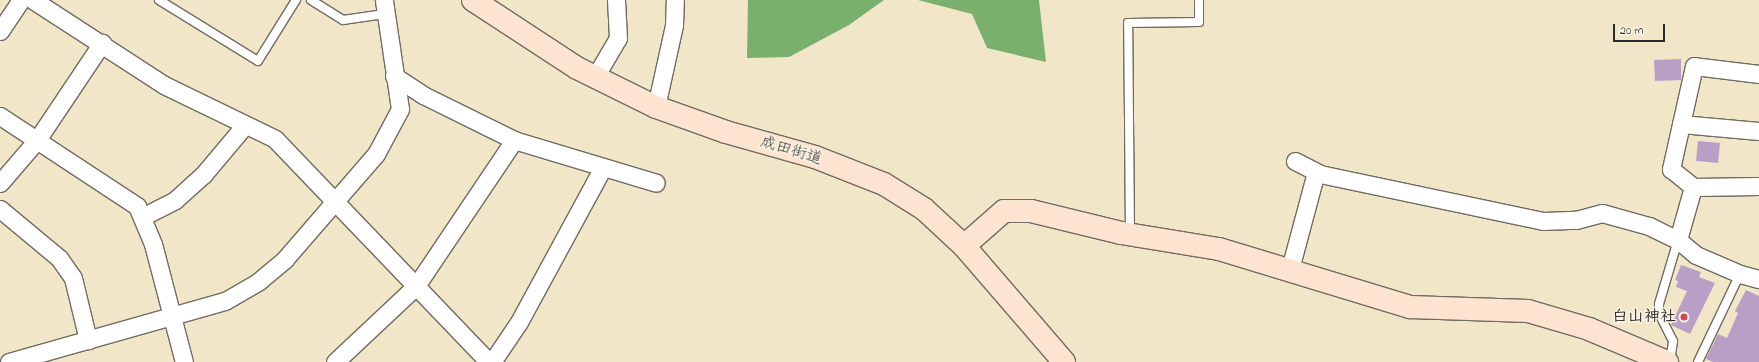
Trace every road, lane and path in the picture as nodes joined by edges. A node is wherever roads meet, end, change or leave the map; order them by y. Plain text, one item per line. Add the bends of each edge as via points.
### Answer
1 (21, 0) edge
2 (34, 0) edge
3 (159, 0) edge
4 (296, 0) edge
5 (311, 0) edge
6 (473, 0) edge
7 (616, 0) edge
8 (675, 0) edge
9 (1199, 0) edge
10 (384, 7) edge
11 (0, 32) edge
12 (102, 43) junction
13 (1759, 74) edge
14 (394, 76) junction
15 (595, 77) junction
16 (656, 107) junction
17 (0, 116) edge
18 (1681, 124) junction
19 (245, 125) junction
20 (1759, 131) edge
21 (37, 140) junction
22 (514, 140) junction
23 (1294, 161) dead end
24 (603, 167) junction
25 (1316, 172) junction
26 (0, 183) edge
27 (656, 183) dead end
28 (1759, 186) edge
29 (1693, 187) junction
30 (335, 201) junction
31 (0, 209) edge
32 (142, 217) junction
33 (1130, 234) junction
34 (1678, 240) junction
35 (964, 246) junction
36 (1290, 269) junction
37 (1740, 274) junction
38 (1759, 280) edge
39 (416, 286) junction
40 (172, 316) junction
41 (88, 340) junction
42 (9, 362) edge
43 (184, 362) edge
44 (335, 362) edge
45 (490, 362) edge
46 (1064, 362) edge
47 (1668, 362) edge
48 (1698, 362) edge

1 - 11 street
2 - 12 street
3 - 4 lane via 258,61
5 - 10 lane via 343,20
6 - 15 street, 成田街道
7 - 15 street via 618,38
8 - 16 street via 674,25
9 - 33 lane via 1199,22 1128,23
10 - 14 street
12 - 19 street via 164,85
12 - 21 street
13 - 18 street via 1694,66
14 - 22 street via 423,95
14 - 30 street via 400,109 376,154
15 - 16 street, 成田街道
16 - 35 street, 成田街道 via 726,132 815,157 884,184 924,209
17 - 21 street
18 - 20 street
18 - 29 street via 1671,169 1686,184
19 - 30 street via 275,139
19 - 32 street via 203,175 174,200
21 - 26 street
21 - 32 street via 137,206
22 - 24 street
22 - 39 street
23 - 25 street
24 - 27 street
24 - 45 street via 519,322
25 - 34 street via 1543,221 1576,220 1602,212 1649,226
25 - 36 street
28 - 29 street
29 - 34 street
30 - 39 street
30 - 40 street via 285,259 259,281 225,301
31 - 41 street via 59,258 73,278
32 - 40 street via 153,244
33 - 35 street via 1031,211 1004,212
33 - 36 street via 1219,249
34 - 37 street via 1696,256
34 - 47 lane via 1659,309 1664,327 1673,341
35 - 46 street, 成田街道
36 - 47 street via 1410,307 1528,311 1589,329
37 - 38 street
37 - 48 lane
39 - 44 street
39 - 45 street
40 - 41 street
40 - 43 street
41 - 42 street

